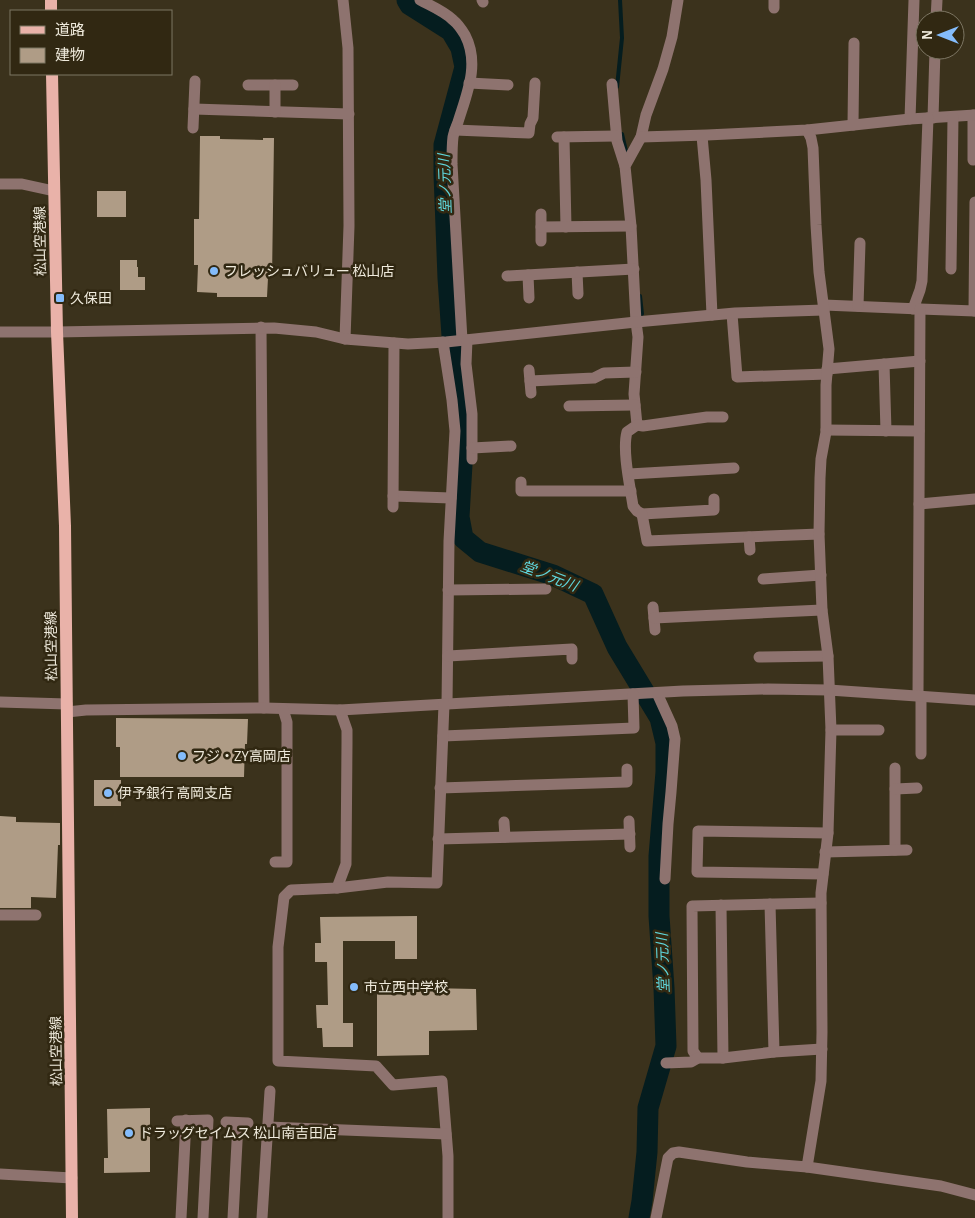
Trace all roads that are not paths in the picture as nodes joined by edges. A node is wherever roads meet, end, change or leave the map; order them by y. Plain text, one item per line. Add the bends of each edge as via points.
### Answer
1 (343, 0) edge
2 (420, 0) edge
3 (678, 0) edge
4 (914, 0) edge
5 (854, 43) dead end
6 (934, 60) edge
7 (52, 75) edge
8 (194, 81) dead end
9 (469, 83) junction
10 (535, 83) dead end
11 (612, 84) dead end
12 (248, 85) dead end
13 (275, 85) junction
14 (294, 85) dead end
15 (508, 85) dead end
16 (194, 109) junction
17 (274, 112) junction
18 (349, 114) junction
19 (974, 115) edge
20 (953, 117) junction
21 (930, 118) junction
22 (910, 119) junction
23 (853, 125) junction
24 (193, 128) dead end
25 (455, 130) junction
26 (807, 130) junction
27 (616, 136) junction
28 (641, 136) junction
29 (702, 136) junction
30 (973, 160) dead end
31 (625, 166) junction
32 (0, 184) edge
33 (54, 191) junction
34 (975, 202) edge
35 (541, 214) dead end
36 (631, 226) junction
37 (541, 227) junction
38 (566, 227) junction
39 (541, 242) dead end
40 (860, 243) dead end
41 (634, 269) junction
42 (951, 269) dead end
43 (576, 272) junction
44 (528, 275) junction
45 (507, 276) dead end
46 (578, 294) dead end
47 (529, 298) dead end
48 (858, 306) junction
49 (824, 307) junction
50 (917, 309) junction
51 (974, 311) edge
52 (732, 314) junction
53 (712, 316) junction
54 (636, 322) junction
55 (261, 327) junction
56 (0, 332) edge
57 (57, 332) junction
58 (345, 339) junction
59 (455, 341) junction
60 (394, 343) junction
61 (920, 361) junction
62 (884, 364) junction
63 (636, 372) junction
64 (827, 372) junction
65 (530, 381) dead end
66 (481, 389) dead end
67 (469, 391) junction
68 (635, 405) junction
69 (569, 406) dead end
70 (723, 418) dead end
71 (637, 426) junction
72 (826, 430) junction
73 (886, 431) junction
74 (919, 431) junction
75 (512, 446) dead end
76 (734, 468) dead end
77 (629, 474) junction
78 (521, 482) dead end
79 (631, 490) junction
80 (451, 498) junction
81 (714, 499) dead end
82 (975, 499) edge
83 (919, 504) junction
84 (642, 514) junction
85 (819, 534) junction
86 (749, 537) junction
87 (750, 550) dead end
88 (821, 576) junction
89 (763, 579) dead end
90 (546, 589) dead end
91 (448, 590) junction
92 (822, 610) junction
93 (705, 615) junction
94 (654, 618) dead end
95 (706, 627) dead end
96 (448, 656) junction
97 (828, 656) junction
98 (759, 657) dead end
99 (572, 659) dead end
100 (829, 690) junction
101 (657, 693) junction
102 (633, 694) junction
103 (919, 696) junction
104 (975, 700) edge
105 (0, 702) edge
106 (446, 704) junction
107 (67, 708) junction
108 (264, 708) junction
109 (283, 709) junction
110 (340, 710) junction
111 (830, 730) junction
112 (879, 730) dead end
113 (443, 736) junction
114 (921, 754) dead end
115 (895, 768) dead end
116 (628, 769) dead end
117 (497, 774) dead end
118 (497, 786) junction
119 (440, 788) junction
120 (917, 788) dead end
121 (895, 789) junction
122 (629, 821) dead end
123 (504, 822) dead end
124 (563, 823) dead end
125 (828, 833) junction
126 (630, 834) junction
127 (563, 836) junction
128 (505, 837) junction
129 (438, 839) junction
130 (630, 847) dead end
131 (825, 852) junction
132 (276, 862) dead end
133 (823, 874) junction
134 (665, 880) dead end
135 (337, 888) junction
136 (821, 903) junction
137 (770, 904) junction
138 (721, 905) junction
139 (0, 915) edge
140 (36, 915) dead end
141 (822, 1049) junction
142 (774, 1052) junction
143 (698, 1058) junction
144 (723, 1058) junction
145 (666, 1063) dead end
146 (270, 1092) dead end
147 (237, 1123) dead end
148 (268, 1127) junction
149 (446, 1134) junction
150 (807, 1167) junction
151 (0, 1174) edge
152 (72, 1178) junction
153 (975, 1195) edge
154 (72, 1218) edge
155 (181, 1218) edge
156 (203, 1218) edge
157 (234, 1218) edge
158 (262, 1218) edge
159 (448, 1218) edge
160 (656, 1218) edge

1 - 18 street
2 - 9 street via 446,14 463,31 472,55
3 - 28 street via 672,37
4 - 22 street
5 - 23 street
6 - 21 street
7 - 33 main road, 松山空港線
8 - 16 street
9 - 15 street
9 - 25 street
10 - 25 street via 534,118 529,132
11 - 27 street
12 - 13 street
13 - 14 street
13 - 17 street
16 - 17 street
16 - 24 street
17 - 18 street
18 - 58 street
19 - 20 street
19 - 30 street
20 - 21 street
20 - 42 street
21 - 22 street
21 - 50 street via 922,281
22 - 23 street
23 - 26 street
25 - 59 street via 452,149
26 - 29 street
26 - 49 street via 813,148 819,272
27 - 31 street
27 - 38 street via 560,137
28 - 29 street
28 - 31 street
29 - 53 street
31 - 36 street
32 - 33 street via 22,184
33 - 57 main road, 松山空港線
34 - 51 street
35 - 37 street
36 - 38 street
36 - 41 street
37 - 38 street
37 - 39 street
40 - 48 street
41 - 43 street
41 - 54 street
43 - 44 street
43 - 46 street
44 - 45 street
44 - 47 street
48 - 49 street
48 - 50 street
49 - 52 street
49 - 64 street via 829,349
50 - 51 street
50 - 61 street
52 - 53 street
52 - 64 street via 736,377
53 - 54 street
54 - 59 street
54 - 63 street
55 - 57 street
55 - 58 street via 316,332
55 - 108 street
56 - 57 street
57 - 107 main road, 松山空港線 via 65,526
58 - 60 street
59 - 60 street
59 - 67 street via 466,364
59 - 80 street
60 - 80 street via 393,502
61 - 62 street
61 - 74 street
62 - 64 street
62 - 73 street
63 - 65 street
63 - 68 street
64 - 72 street
66 - 67 street
67 - 75 street via 472,453
68 - 69 street
68 - 71 street
70 - 71 street
71 - 77 street via 631,428 626,437
72 - 73 street
72 - 85 street via 821,459
73 - 74 street
74 - 83 street
76 - 77 street
77 - 79 street
78 - 79 street via 521,491
79 - 84 street via 633,506
80 - 91 street
81 - 84 street via 714,510
82 - 83 street
83 - 103 street
84 - 86 street via 647,541
85 - 86 street
85 - 88 street
86 - 87 street
88 - 89 street
88 - 92 street
90 - 91 street
91 - 96 street
92 - 93 street via 758,607
92 - 97 street
93 - 94 street
93 - 95 street
96 - 99 street via 572,649
96 - 106 street
97 - 98 street
97 - 100 street
100 - 101 street
100 - 103 street
100 - 111 street
101 - 102 street
101 - 134 street via 675,739
102 - 106 street
102 - 113 street via 634,728
103 - 104 street
103 - 114 street
105 - 107 street
106 - 110 street
106 - 113 street
107 - 108 street
107 - 152 main road, 松山空港線
108 - 109 street
109 - 110 street
109 - 132 street via 287,722 287,862
110 - 135 street via 347,730 346,864
111 - 112 street
111 - 125 street
113 - 119 street
115 - 121 street
116 - 118 street via 628,782 565,779
117 - 118 street
118 - 119 street
119 - 129 street
120 - 121 street
121 - 131 street via 901,850
122 - 126 street
123 - 128 street
124 - 127 street
125 - 131 street
125 - 133 street via 698,831 697,872
126 - 127 street
126 - 130 street
127 - 128 street
128 - 129 street
129 - 135 street via 437,883 388,882
131 - 133 street
133 - 136 street
135 - 149 street via 291,890 284,897 278,947 278,1061 376,1066 393,1085 442,1081
136 - 137 street
136 - 141 street
137 - 138 street
137 - 142 street
138 - 143 street via 692,906 693,1051
138 - 144 street
139 - 140 street
141 - 142 street
141 - 150 street
142 - 144 street
143 - 144 street
143 - 145 street via 691,1062
146 - 148 street
147 - 157 street
148 - 149 street
148 - 158 street
149 - 159 street
150 - 153 street via 940,1186
150 - 160 street via 673,1153 668,1158
151 - 152 street
152 - 154 main road, 松山空港線
155 - 156 street via 181,1120 208,1120

